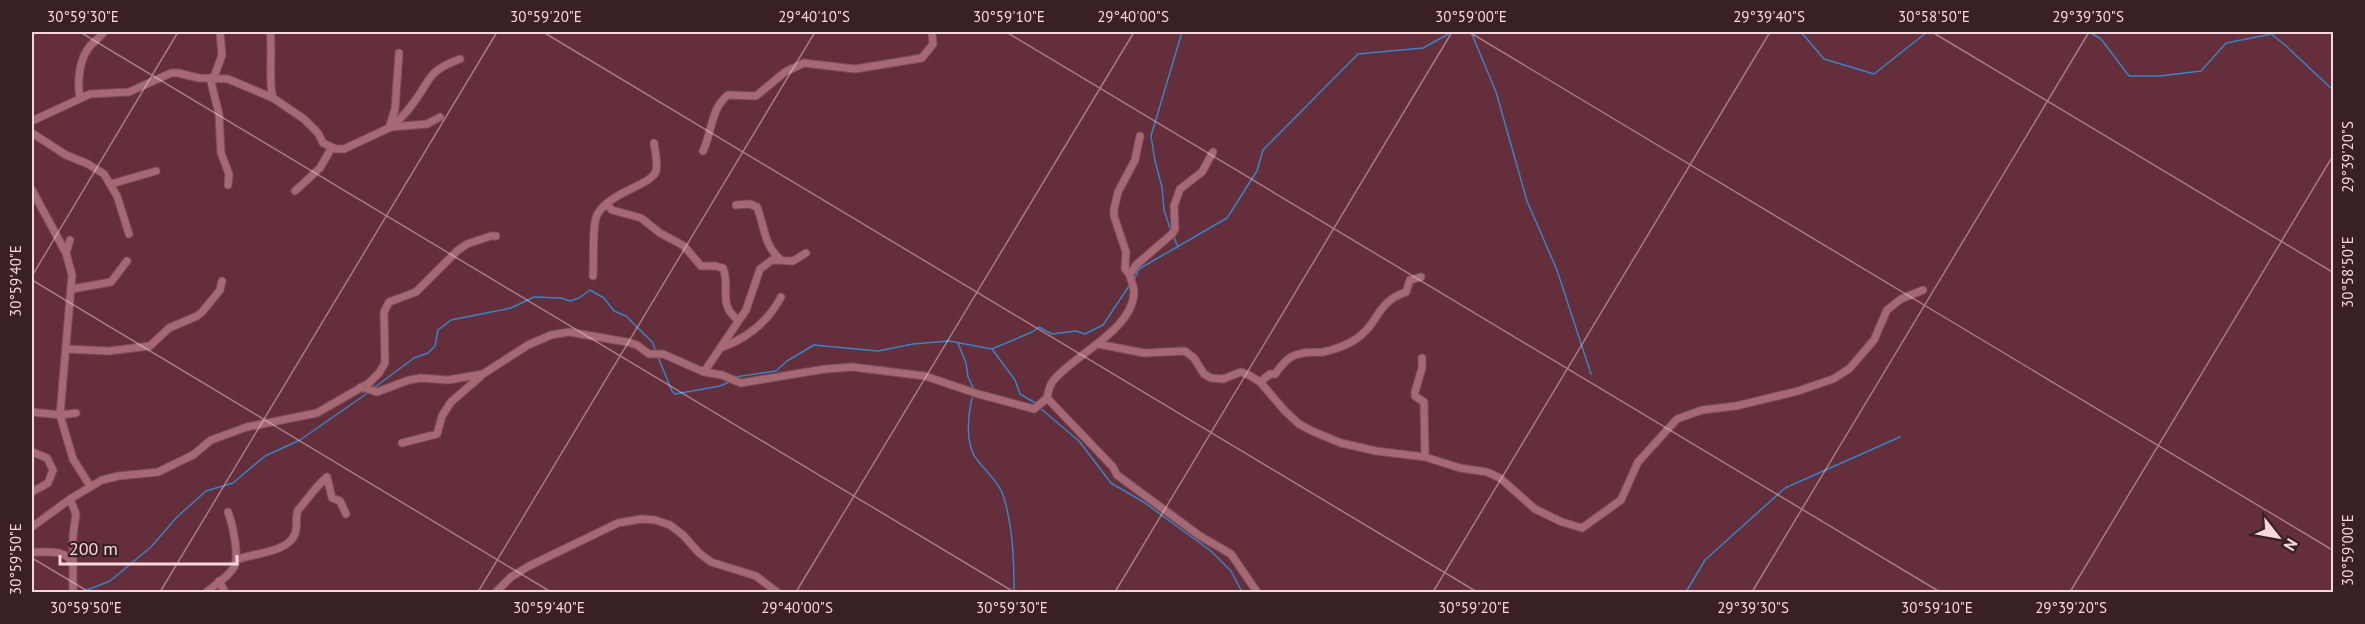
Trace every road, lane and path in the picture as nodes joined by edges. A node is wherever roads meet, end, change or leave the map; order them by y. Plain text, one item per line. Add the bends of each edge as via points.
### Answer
1 (104, 32) edge
2 (220, 32) edge
3 (270, 32) edge
4 (932, 32) edge
5 (399, 52) dead end
6 (460, 59) dead end
7 (212, 78) junction
8 (80, 98) junction
9 (273, 98) junction
10 (440, 117) dead end
11 (32, 121) edge
12 (390, 127) junction
13 (32, 133) edge
14 (1140, 136) dead end
15 (654, 143) dead end
16 (332, 147) junction
17 (703, 151) dead end
18 (1213, 152) dead end
19 (156, 171) dead end
20 (111, 184) junction
21 (228, 185) dead end
22 (32, 190) edge
23 (295, 191) dead end
24 (34, 199) edge
25 (607, 204) junction
26 (736, 206) dead end
27 (129, 234) dead end
28 (496, 236) dead end
29 (70, 240) dead end
30 (66, 253) junction
31 (806, 253) dead end
32 (780, 259) junction
33 (127, 261) dead end
34 (593, 276) dead end
35 (1421, 277) dead end
36 (222, 281) dead end
37 (1131, 281) junction
38 (72, 289) junction
39 (1923, 290) dead end
40 (781, 297) dead end
41 (738, 320) junction
42 (1098, 344) junction
43 (722, 347) junction
44 (66, 349) junction
45 (1422, 358) dead end
46 (704, 372) junction
47 (483, 374) junction
48 (1260, 382) junction
49 (364, 388) junction
50 (1047, 398) junction
51 (32, 412) edge
52 (76, 413) dead end
53 (60, 415) junction
54 (402, 443) dead end
55 (32, 452) edge
56 (1425, 457) junction
57 (90, 486) junction
58 (32, 492) edge
59 (69, 499) junction
60 (228, 512) dead end
61 (346, 514) dead end
62 (32, 526) edge
63 (32, 552) edge
64 (236, 560) junction
65 (72, 566) junction
66 (219, 581) junction
67 (74, 592) edge
68 (207, 592) edge
69 (225, 592) edge
70 (496, 592) edge
71 (777, 592) edge
72 (1257, 592) edge

1 - 8 street via 84,59 78,82
2 - 7 street via 222,55
3 - 9 street
4 - 17 street via 933,44 922,58 855,69 806,63 785,72 758,96 728,95 716,109
5 - 12 street
6 - 12 street via 435,70 413,105
7 - 8 street via 171,73 129,92
7 - 9 street via 228,79
7 - 21 street
8 - 11 street
9 - 16 street via 304,119 323,143
10 - 12 street via 427,124
12 - 16 street via 344,149
13 - 20 street via 95,168
14 - 37 street via 1135,160 1114,208 1126,252 1125,269
15 - 25 street via 656,169 652,178
16 - 23 street via 320,168
18 - 37 street via 1202,172 1180,189 1172,234 1136,265
19 - 20 street
20 - 27 street
22 - 24 street
24 - 30 street
25 - 34 street via 595,220
25 - 41 street via 612,210 641,218 689,250 701,266 723,268 725,299
26 - 32 street via 757,207 764,234
28 - 49 street via 467,244 416,292 389,302 384,312 385,363
29 - 30 street
30 - 38 street
31 - 32 street via 793,261
32 - 41 street via 760,269 750,300
33 - 38 street via 111,282
35 - 48 street via 1410,280 1406,292 1385,303 1360,337 1327,351 1293,356
36 - 44 street via 220,291 202,312 169,328 150,346 108,351
37 - 42 street via 1134,296 1124,318
38 - 44 street
39 - 56 street via 1887,310 1871,344 1849,369 1833,379 1677,419 1638,462 1621,500 1582,528 1535,509 1493,475
40 - 43 street via 760,326
41 - 43 street
42 - 48 street via 1144,353 1185,351 1207,376 1223,379 1241,372
42 - 50 street via 1054,380
43 - 46 street
44 - 53 street
45 - 56 street via 1415,396 1424,402
46 - 47 street via 663,354 649,354 627,342 563,332 528,345
46 - 50 street via 747,382 843,366 925,376 1016,405 1038,406
47 - 49 street via 448,380 409,380 377,392
47 - 54 street via 451,402 442,416 438,434
48 - 56 street via 1285,411 1312,431 1341,443
49 - 57 street via 317,413 220,436 158,472 119,476
50 - 72 street via 1117,475 1231,554
51 - 53 street
52 - 53 street
53 - 57 street via 73,459
55 - 58 street via 48,458 52,470 48,483
57 - 59 street
59 - 62 street
59 - 65 street via 76,514
60 - 64 street
61 - 64 street via 340,501 332,498 327,477 312,489 298,510 290,541 271,552
63 - 65 street via 64,554
64 - 66 street via 234,568
65 - 67 street
66 - 68 street
66 - 69 street
70 - 71 street via 516,573 561,550 618,523 646,519 670,525 711,562 753,574

